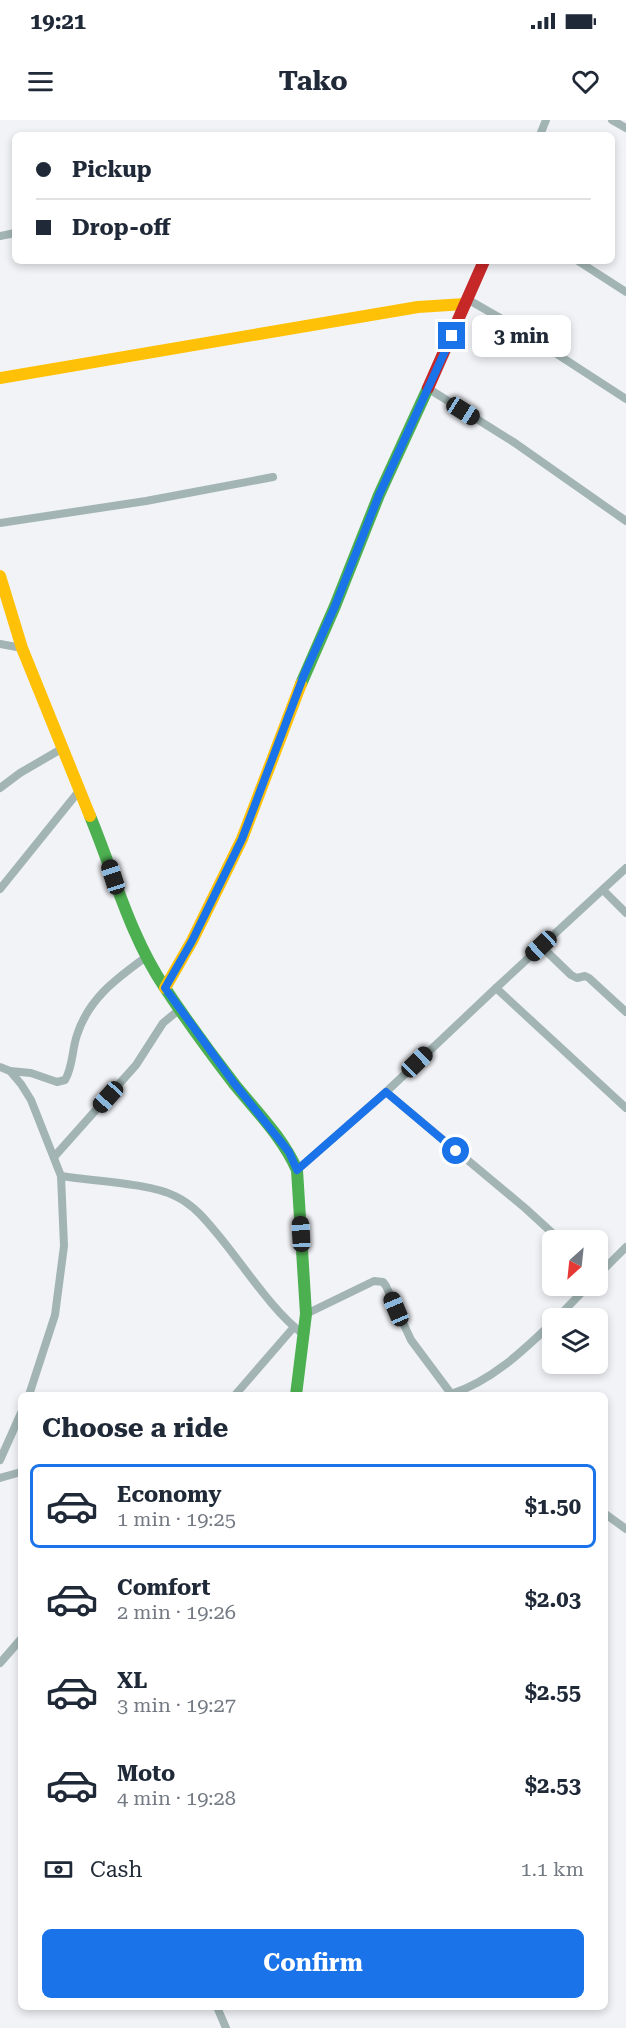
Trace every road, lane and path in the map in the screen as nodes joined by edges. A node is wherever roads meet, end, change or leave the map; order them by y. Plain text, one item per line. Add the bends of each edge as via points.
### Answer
1 (612, 120) edge
2 (626, 128) edge
3 (483, 264) edge
4 (583, 264) edge
5 (626, 292) edge
6 (466, 302) junction
7 (0, 378) edge
8 (429, 389) junction
9 (626, 399) edge
10 (273, 477) dead end
11 (626, 521) edge
12 (0, 523) edge
13 (0, 576) edge
14 (0, 644) edge
15 (22, 648) junction
16 (63, 748) junction
17 (0, 788) edge
18 (79, 791) junction
19 (626, 868) edge
20 (0, 889) edge
21 (603, 890) junction
22 (626, 913) edge
23 (541, 946) junction
24 (146, 957) junction
25 (165, 988) junction
26 (496, 988) junction
27 (180, 1008) junction
28 (626, 1012) edge
29 (0, 1067) edge
30 (10, 1071) junction
31 (386, 1092) junction
32 (626, 1108) edge
33 (54, 1157) junction
34 (297, 1170) junction
35 (61, 1176) junction
36 (549, 1230) edge
37 (626, 1247) edge
38 (608, 1265) edge
39 (578, 1296) edge
40 (567, 1308) edge
41 (306, 1314) junction
42 (298, 1331) junction
43 (542, 1332) edge
44 (29, 1392) edge
45 (238, 1392) edge
46 (296, 1392) edge
47 (449, 1392) edge
48 (459, 1392) edge
49 (18, 1420) edge
50 (0, 1460) edge
51 (18, 1473) edge
52 (0, 1478) edge
53 (608, 1516) edge
54 (626, 1529) edge
55 (18, 1642) edge
56 (0, 1663) edge
57 (217, 2010) edge
58 (226, 2028) edge

1 - 2 street
3 - 6 street
4 - 5 street
6 - 7 street
6 - 8 street
6 - 9 street via 508,323
8 - 11 street via 515,443
8 - 25 street via 402,443 304,675 242,839
10 - 12 street
13 - 15 street
14 - 15 street
15 - 16 street
16 - 17 street
16 - 18 street
18 - 20 street
18 - 24 street
19 - 21 street
21 - 22 street
21 - 23 street
23 - 26 street
23 - 28 street via 571,975 589,978
24 - 25 street
24 - 30 street via 105,988 88,1011 76,1036 65,1080 57,1082
25 - 27 street
26 - 31 street
26 - 32 street
27 - 33 street via 163,1023 136,1065
27 - 34 street via 283,1144
29 - 30 street
30 - 33 street via 31,1100
31 - 34 street
31 - 36 street
33 - 35 street
34 - 41 street
35 - 42 street via 154,1189 185,1202 202,1216
35 - 44 street via 64,1246 55,1315
37 - 38 street
39 - 40 street
41 - 42 street
41 - 47 street via 374,1281 383,1282 411,1340
42 - 45 street
42 - 46 street
43 - 48 street via 504,1365
49 - 50 street
51 - 52 street
53 - 54 street
55 - 56 street
57 - 58 street

